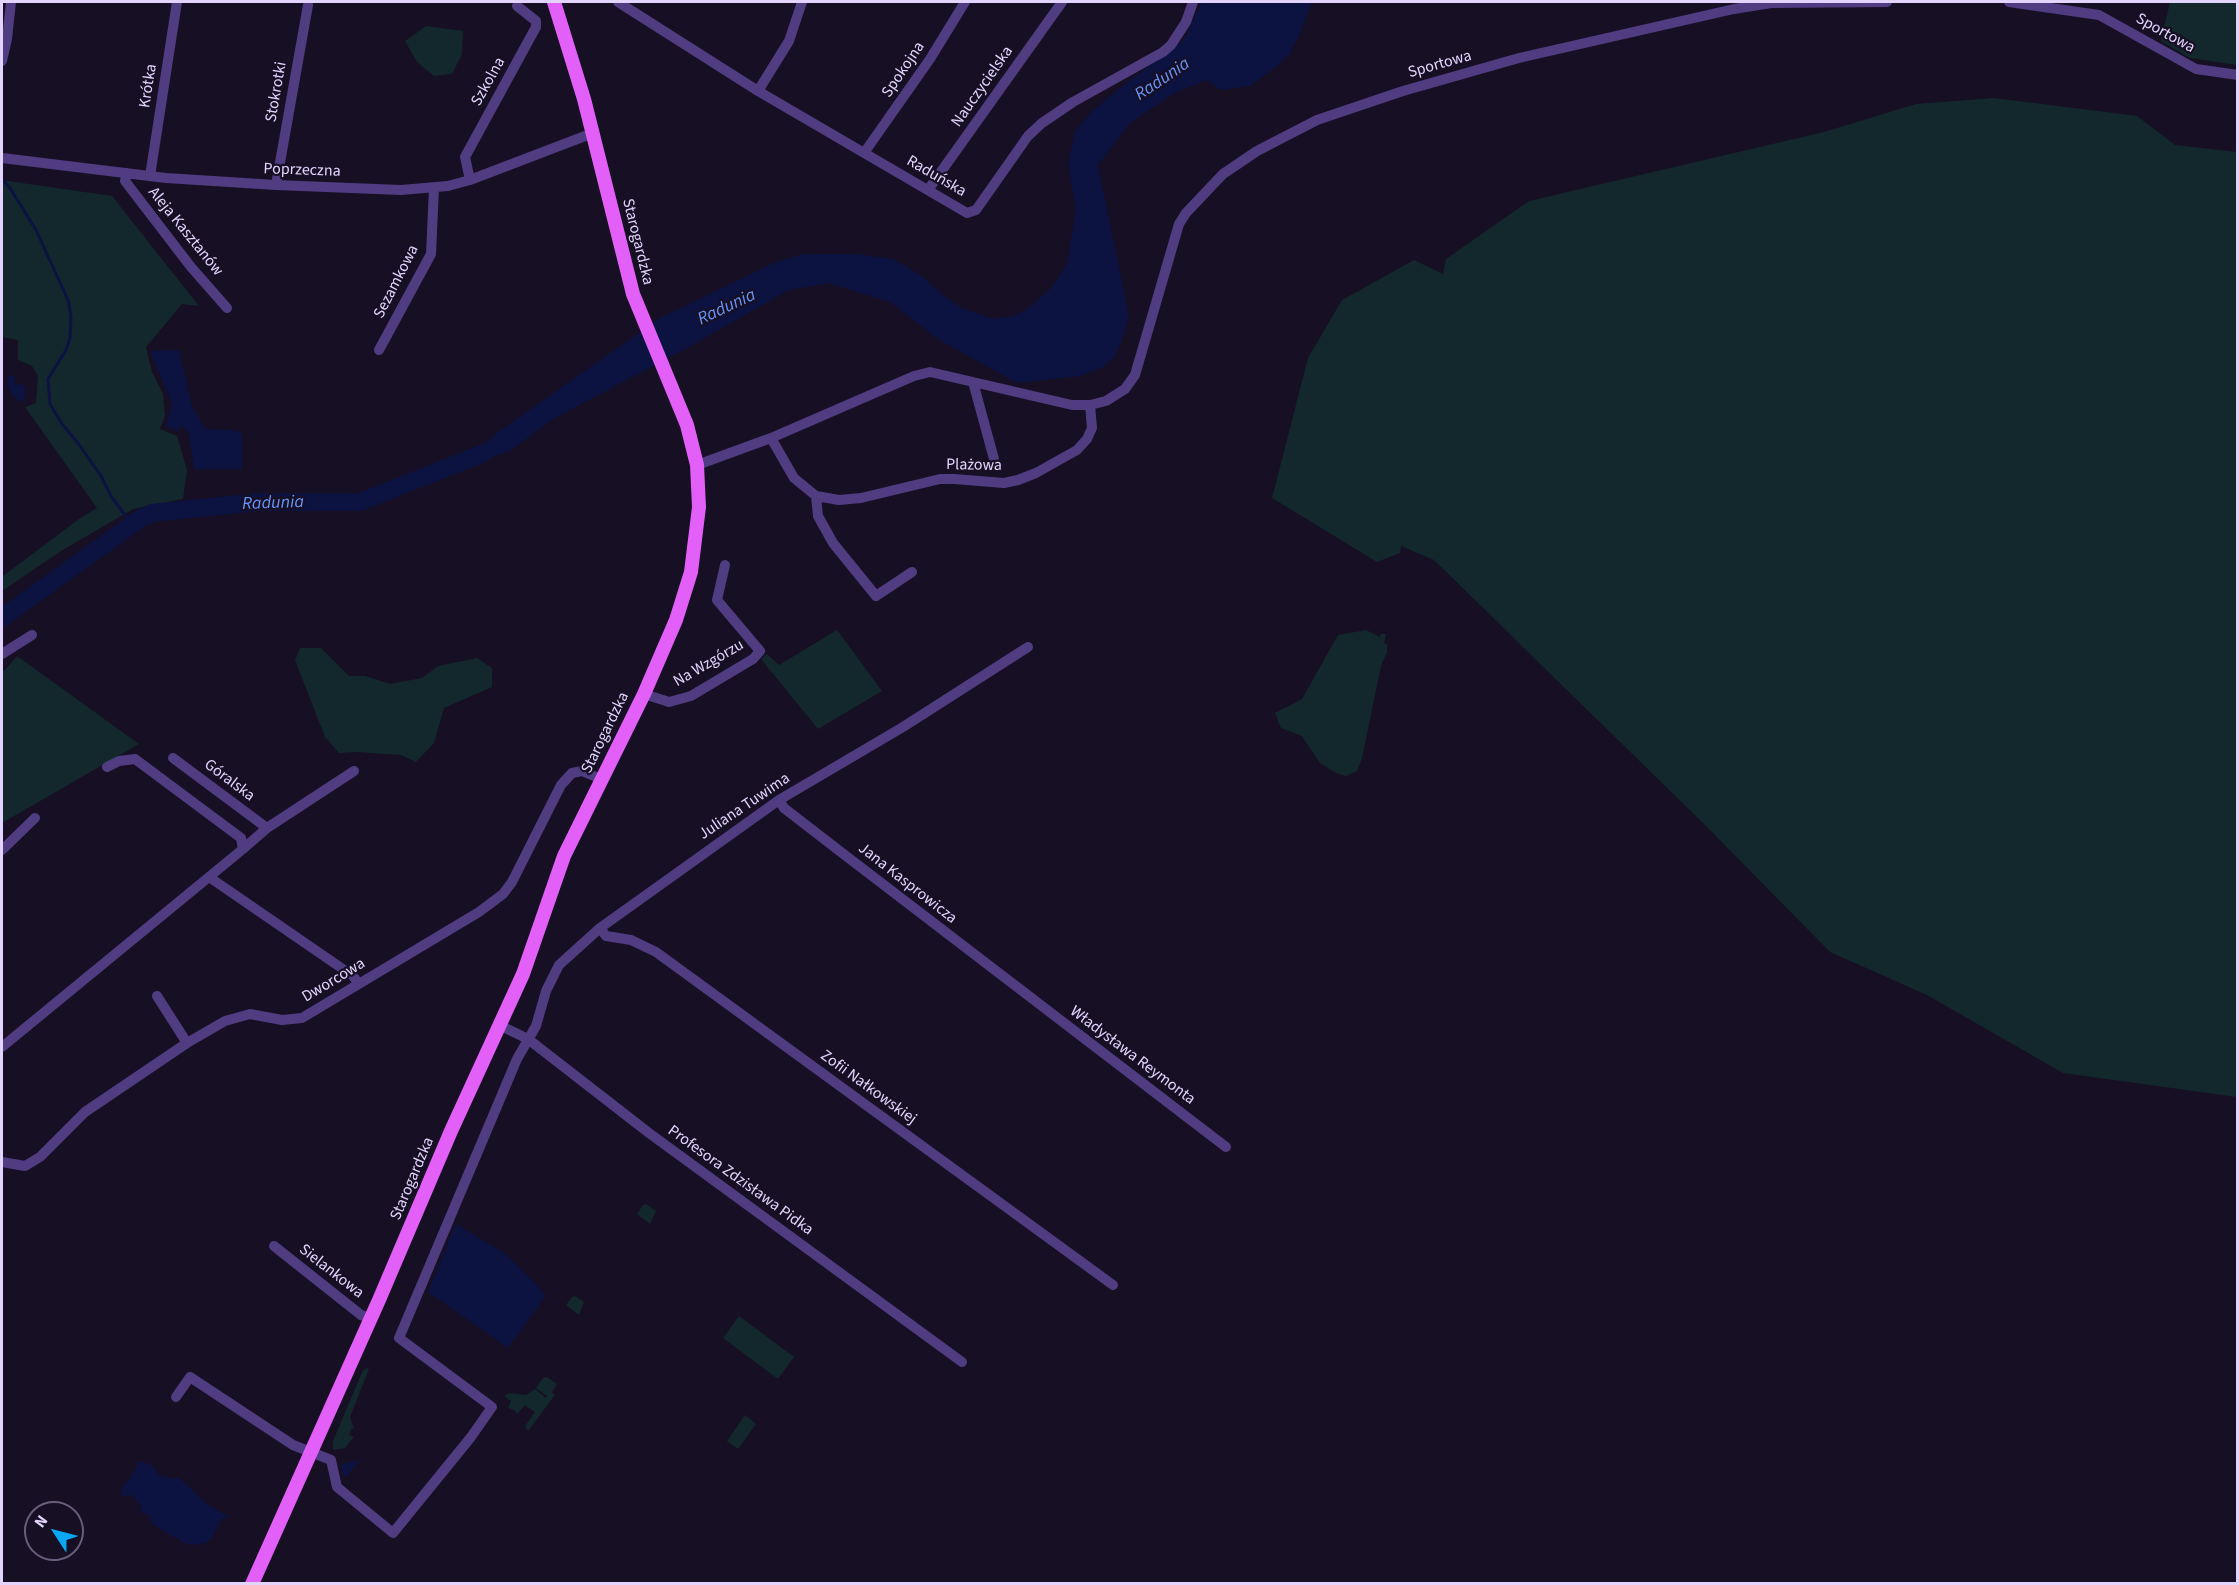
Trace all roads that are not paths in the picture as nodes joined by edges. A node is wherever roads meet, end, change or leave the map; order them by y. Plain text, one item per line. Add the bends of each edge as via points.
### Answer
1 (10, 2) edge
2 (177, 2) edge
3 (554, 2) edge
4 (618, 2) edge
5 (802, 2) edge
6 (965, 2) edge
7 (1062, 2) edge
8 (1193, 2) edge
9 (1887, 2) edge
10 (2009, 2) edge
11 (308, 5) dead end
12 (517, 6) dead end
13 (2, 61) edge
14 (2238, 75) edge
15 (758, 91) junction
16 (592, 133) junction
17 (864, 153) junction
18 (2, 158) edge
19 (127, 173) junction
20 (150, 176) junction
21 (470, 180) junction
22 (276, 185) junction
23 (434, 188) junction
24 (928, 190) junction
25 (227, 308) dead end
26 (379, 350) dead end
27 (973, 382) junction
28 (1090, 405) junction
29 (771, 438) junction
30 (994, 459) dead end
31 (697, 465) junction
32 (816, 496) junction
33 (725, 565) dead end
34 (912, 572) dead end
35 (32, 635) dead end
36 (1028, 647) dead end
37 (2, 654) edge
38 (644, 694) junction
39 (173, 758) dead end
40 (107, 767) dead end
41 (354, 771) dead end
42 (601, 780) junction
43 (779, 800) junction
44 (35, 818) dead end
45 (267, 828) junction
46 (243, 849) junction
47 (2, 850) edge
48 (209, 877) junction
49 (600, 928) junction
50 (359, 984) junction
51 (1020, 990) joint
52 (157, 996) dead end
53 (499, 1026) junction
54 (528, 1039) junction
55 (187, 1043) junction
56 (2, 1047) edge
57 (1226, 1147) dead end
58 (2, 1162) edge
59 (274, 1246) dead end
60 (1113, 1285) dead end
61 (371, 1319) junction
62 (962, 1362) dead end
63 (177, 1397) dead end
64 (312, 1451) junction
65 (252, 1584) edge

1 - 13 street
2 - 20 street, Krótka
3 - 16 main road, Starogardzka
4 - 15 street, Raduńska
5 - 15 street via 789,41
6 - 17 street, Spokojna
7 - 24 street, Nauczycielska
8 - 24 street, Raduńska via 1177,37 1163,52 1041,123 976,210 967,213
9 - 28 street, Sportowa via 1771,3 1734,9 1519,58 1402,91 1309,123 1217,178 1182,218 1135,375 1125,390
10 - 14 street, Sportowa via 2099,15 2196,69
11 - 22 street, Stokrotki
12 - 21 street, Szkolna via 536,21 536,27 465,157
15 - 17 street, Raduńska
16 - 21 street, Poprzeczna
16 - 31 main road, Starogardzka via 628,279 687,424
17 - 24 street, Raduńska
18 - 19 street, Poprzeczna
19 - 20 street, Poprzeczna
19 - 25 street, Aleja Kasztanów via 125,181
20 - 22 street, Poprzeczna
21 - 23 street, Poprzeczna
22 - 23 street, Poprzeczna
23 - 26 street, Sezamkowa via 431,254
27 - 28 street via 1072,405
27 - 29 street via 930,372 914,376
27 - 30 street, Plażowa
28 - 32 street, Plażowa via 1092,428 1077,450 1018,480 1004,483 940,479 861,498
29 - 31 street
29 - 32 street via 794,478
31 - 38 main road, Starogardzka via 698,529 691,572 676,620
32 - 34 street via 818,516 833,543 876,596
33 - 38 street, Na Wzgórzu via 717,600 760,651 691,696 669,702
35 - 37 street
36 - 43 street, Juliana Tuwima
38 - 42 main road, Starogardzka
39 - 45 street, Góralska
40 - 46 street via 135,759 241,838
41 - 45 street
42 - 50 street, Dworcowa via 582,771 572,773 561,785 512,882 494,902
42 - 53 main road, Starogardzka via 564,856 523,974
43 - 49 street, Juliana Tuwima
43 - 51 street, Jana Kasprowicza via 784,808
44 - 47 street
45 - 46 street
46 - 48 street
48 - 50 street via 353,976
48 - 56 street
49 - 54 street, Juliana Tuwima via 559,964
49 - 60 street, Zofii Nałkowskiej via 606,936 631,940 656,952
50 - 55 street, Dworcowa via 302,1018 242,1015
51 - 57 street, Władysława Reymonta
52 - 55 street
53 - 54 street, Profesora Zdzisława Pidka
53 - 61 main road, Starogardzka
54 - 62 street, Profesora Zdzisława Pidka
54 - 64 street, Juliana Tuwima via 399,1338 492,1407 393,1533 337,1486 331,1460
55 - 58 street, Dworcowa via 85,1112 40,1157 25,1166
59 - 61 street, Sielankowa
61 - 64 main road, Starogardzka
63 - 64 street via 190,1377 293,1445
64 - 65 main road, Starogardzka

